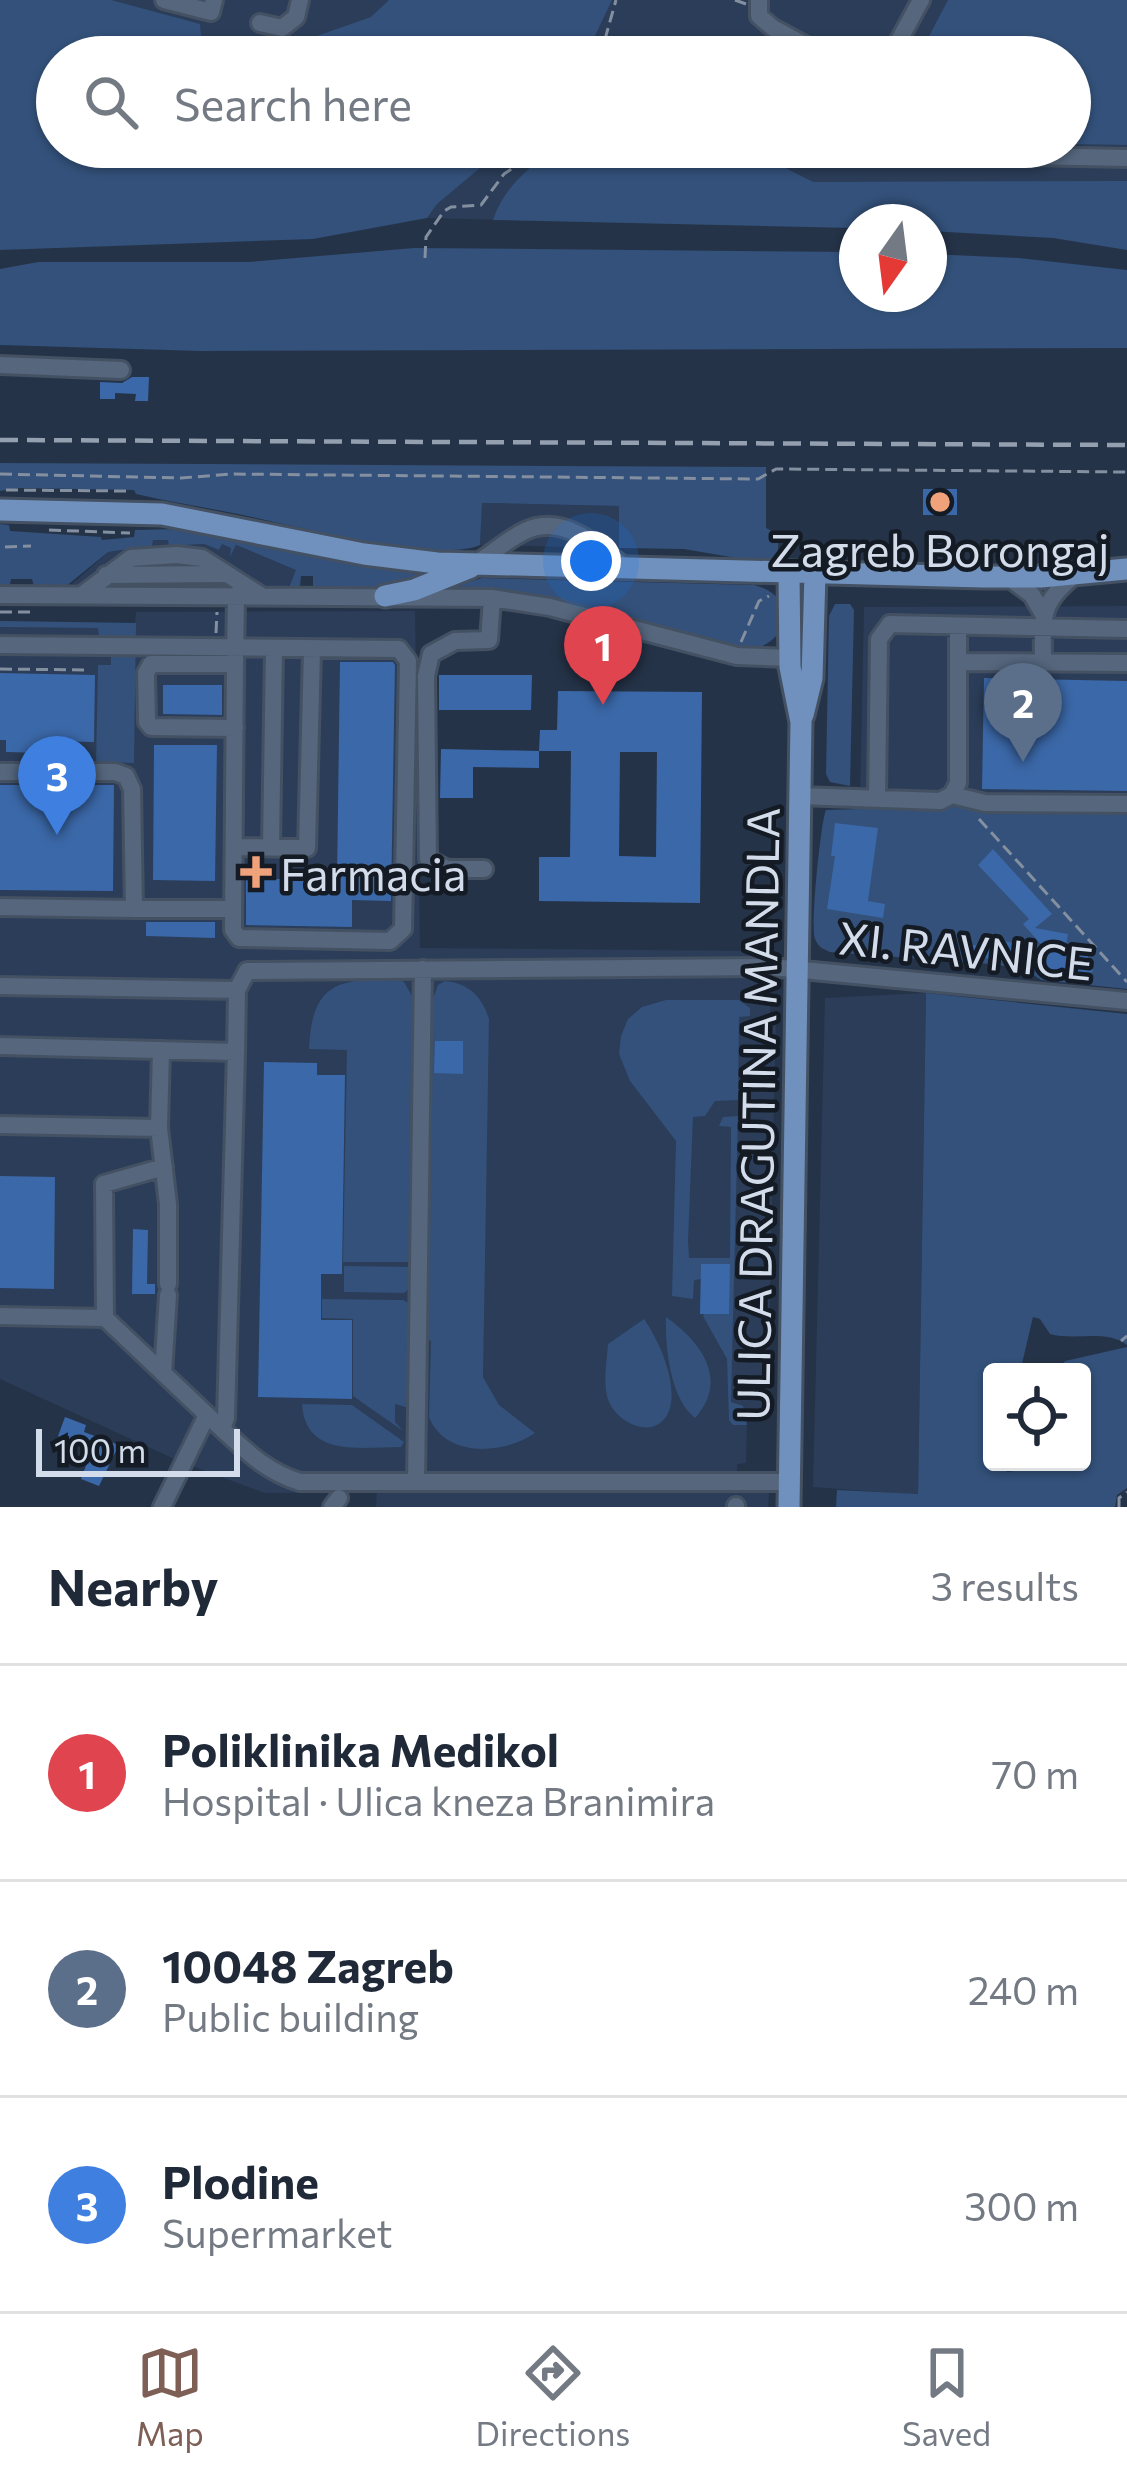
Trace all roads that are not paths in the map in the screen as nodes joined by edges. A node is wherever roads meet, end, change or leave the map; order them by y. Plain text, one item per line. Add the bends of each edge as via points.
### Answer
1 (164, 0) edge
2 (214, 0) edge
3 (300, 0) edge
4 (759, 0) edge
5 (922, 0) edge
6 (260, 23) dead end
7 (788, 36) edge
8 (902, 36) edge
9 (1091, 157) edge
10 (1127, 158) edge
11 (0, 365) edge
12 (121, 370) dead end
13 (3, 500) edge
14 (476, 564) junction
15 (627, 568) junction
16 (1127, 568) edge
17 (789, 572) junction
18 (815, 573) junction
19 (1076, 574) junction
20 (1008, 577) junction
21 (0, 595) edge
22 (82, 595) junction
23 (236, 596) junction
24 (261, 596) junction
25 (385, 596) junction
26 (493, 598) junction
27 (1043, 621) junction
28 (958, 626) junction
29 (1127, 629) edge
30 (0, 646) edge
31 (274, 649) junction
32 (312, 650) junction
33 (235, 657) junction
34 (789, 658) junction
35 (958, 662) junction
36 (1043, 663) junction
37 (1127, 663) edge
38 (801, 722) junction
39 (235, 728) junction
40 (0, 772) edge
41 (952, 795) junction
42 (800, 796) junction
43 (877, 798) junction
44 (1127, 804) edge
45 (234, 847) junction
46 (271, 847) junction
47 (484, 869) dead end
48 (0, 907) edge
49 (134, 909) junction
50 (233, 909) junction
51 (423, 969) junction
52 (797, 969) junction
53 (0, 986) edge
54 (237, 990) junction
55 (1127, 1001) edge
56 (0, 1046) edge
57 (160, 1050) junction
58 (236, 1052) junction
59 (0, 1125) edge
60 (159, 1128) junction
61 (164, 1167) junction
62 (0, 1316) edge
63 (105, 1318) junction
64 (163, 1373) junction
65 (207, 1415) junction
66 (222, 1430) junction
67 (416, 1482) junction
68 (790, 1482) junction
69 (162, 1507) edge
70 (789, 1507) edge

1 - 2 street via 211,12
3 - 6 street via 282,28
4 - 7 street via 759,16
5 - 8 street
9 - 10 street
11 - 12 street
13 - 14 main road via 162,514 364,554
14 - 15 main road
14 - 15 street via 526,530 557,527 586,536
14 - 25 main road
15 - 17 main road
16 - 19 main road
17 - 18 main road
17 - 34 main road, ULICA DRAGUTINA MANDLA
18 - 20 main road
18 - 38 main road, ULICA DRAGUTINA MANDLA via 812,678
19 - 20 main road
19 - 27 street via 1052,595
20 - 27 street via 1032,595
21 - 22 street
22 - 23 street
22 - 24 street via 111,570 222,570
23 - 24 street
23 - 33 street
24 - 25 street
25 - 26 street
26 - 34 street via 737,656
26 - 47 street via 489,640 455,641 431,654 426,676 428,859 447,869
27 - 28 street
27 - 29 street
27 - 36 street
28 - 35 street
28 - 43 street via 890,624 881,632
30 - 33 street
31 - 32 street
31 - 33 street
31 - 46 street
32 - 46 street via 308,848
32 - 50 street via 399,649 408,661 403,929 390,941 239,938
33 - 39 street
33 - 39 street via 152,664 146,673 151,727
34 - 38 main road, ULICA DRAGUTINA MANDLA
35 - 36 street
35 - 41 street
36 - 37 street
38 - 42 main road, ULICA DRAGUTINA MANDLA
39 - 45 street
40 - 49 street via 126,776
41 - 43 street
41 - 44 street
42 - 43 street
42 - 52 main road, ULICA DRAGUTINA MANDLA
45 - 46 street
45 - 50 street
48 - 49 street
49 - 50 street
51 - 52 street, XI. RAVNICE
51 - 54 street, XI. RAVNICE via 248,971
51 - 67 street
52 - 55 street, XI. RAVNICE
52 - 68 main road, ULICA DRAGUTINA MANDLA
53 - 54 street
54 - 58 street
56 - 57 street
57 - 58 street
57 - 60 street
58 - 66 street
59 - 60 street
60 - 61 street
61 - 63 street via 104,1184
61 - 64 street
62 - 63 street
63 - 64 street
64 - 65 street
65 - 66 street
65 - 69 street
66 - 67 street via 259,1463 299,1482
67 - 68 street
68 - 70 main road, ULICA DRAGUTINA MANDLA

